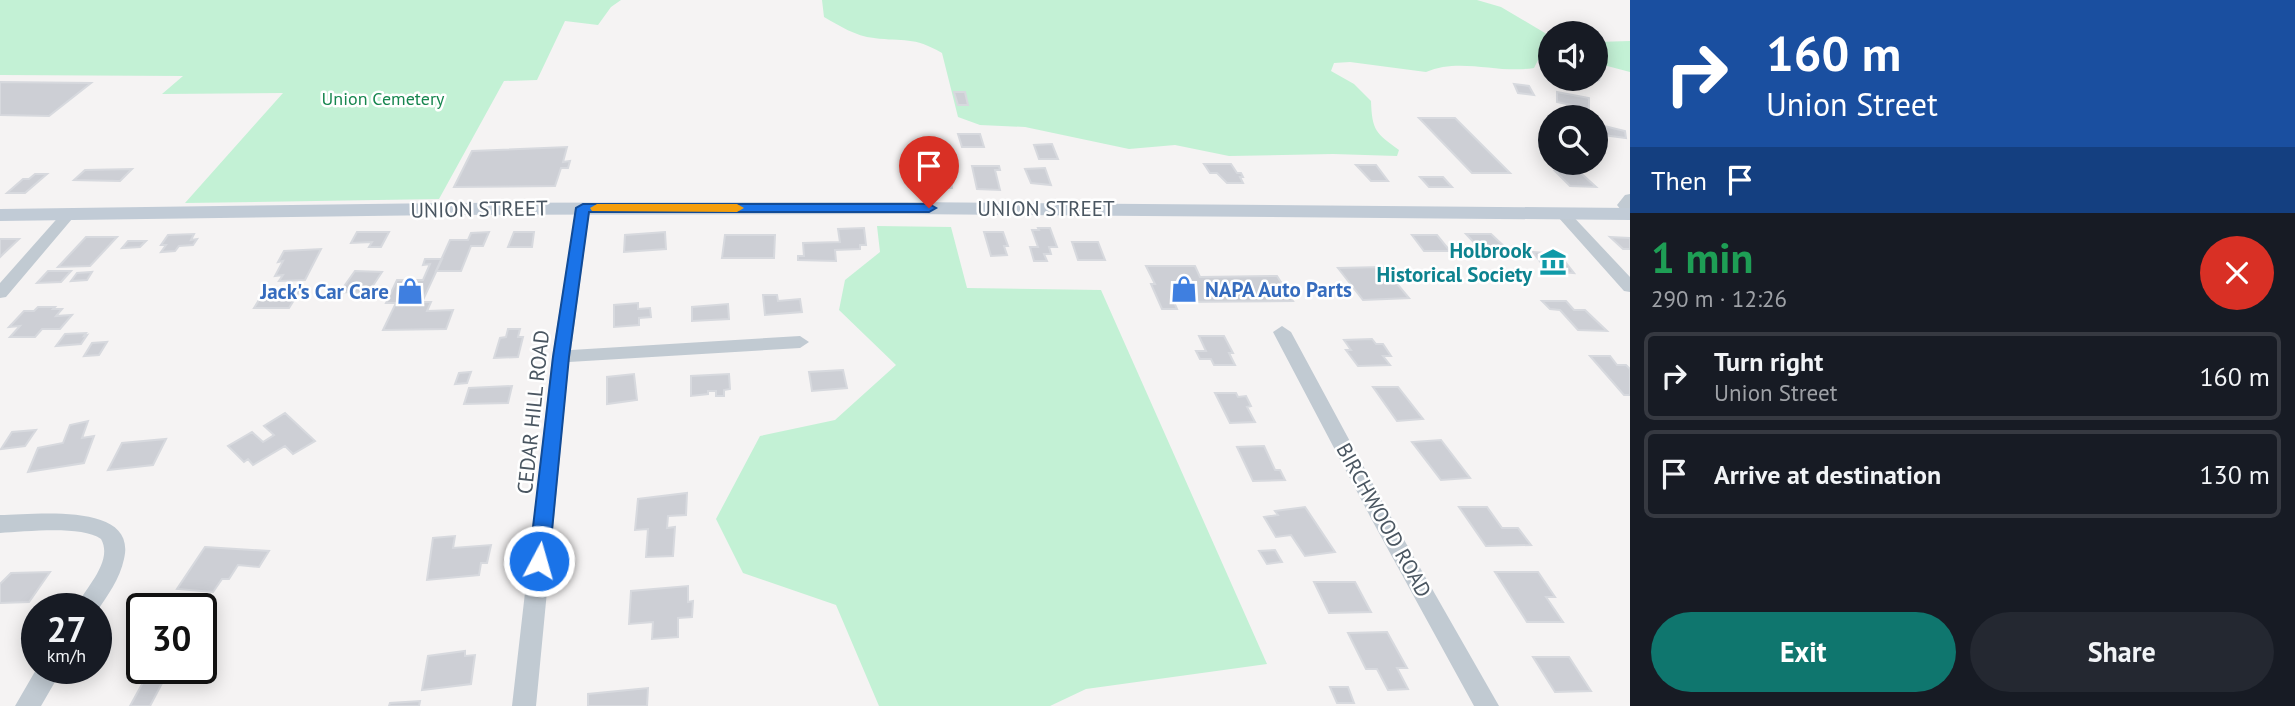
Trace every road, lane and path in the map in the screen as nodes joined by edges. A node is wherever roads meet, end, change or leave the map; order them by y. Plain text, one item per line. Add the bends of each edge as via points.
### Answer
1 (1630, 198) edge
2 (583, 208) junction
3 (1630, 213) edge
4 (1563, 214) junction
5 (0, 215) edge
6 (67, 216) junction
7 (1630, 288) edge
8 (0, 293) edge
9 (1282, 332) dead end
10 (800, 342) dead end
11 (561, 357) junction
12 (0, 524) edge
13 (96, 593) edge
14 (41, 684) edge
15 (27, 706) edge
16 (524, 706) edge
17 (1487, 706) edge

1 - 3 street via 1625,205
2 - 4 main road, UNION STREET
2 - 6 main road, UNION STREET
2 - 11 street, CEDAR HILL ROAD
3 - 4 main road, UNION STREET
4 - 7 street
5 - 6 main road, UNION STREET
6 - 8 street
9 - 17 street, BIRCHWOOD ROAD
10 - 11 street
11 - 16 street, CEDAR HILL ROAD
12 - 13 street via 93,527 110,534 115,553
14 - 15 street

